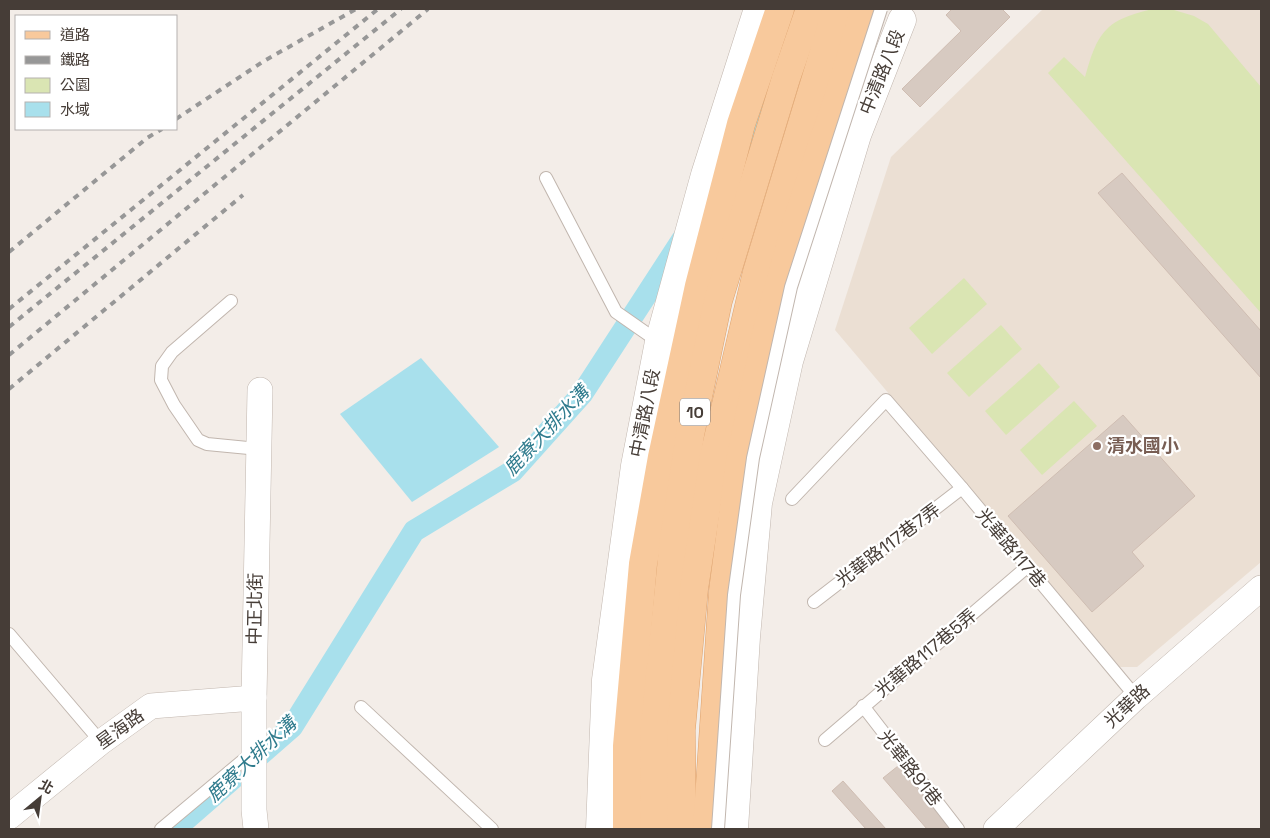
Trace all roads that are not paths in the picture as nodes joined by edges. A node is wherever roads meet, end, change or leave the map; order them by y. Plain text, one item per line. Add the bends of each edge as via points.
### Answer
1 (758, 9) edge
2 (771, 9) edge
3 (780, 9) edge
4 (810, 9) edge
5 (837, 9) edge
6 (867, 9) edge
7 (892, 15) edge
8 (546, 178) dead end
9 (231, 301) dead end
10 (659, 342) junction
11 (260, 390) dead end
12 (259, 449) junction
13 (962, 488) junction
14 (792, 499) dead end
15 (1027, 567) junction
16 (1261, 588) edge
17 (814, 602) dead end
18 (9, 634) edge
19 (1136, 697) junction
20 (254, 698) junction
21 (361, 706) dead end
22 (863, 706) junction
23 (825, 740) dead end
24 (101, 742) junction
25 (254, 751) junction
26 (9, 818) edge
27 (161, 829) edge
28 (256, 829) edge
29 (492, 829) edge
30 (600, 829) edge
31 (617, 829) edge
32 (627, 829) edge
33 (654, 829) edge
34 (682, 829) edge
35 (707, 829) edge
36 (718, 829) edge
37 (734, 829) edge
38 (958, 829) edge
39 (996, 829) edge

1 - 10 street, 中清路八段 via 705,175
2 - 31 lane via 729,144 667,388 655,449 627,654 618,747
3 - 32 main road via 741,124 699,286 662,457 642,574 627,746
4 - 33 main road, 10 via 718,301 690,435 674,539 654,725
5 - 34 main road, 10 via 757,272 714,456 694,589 681,730
6 - 7 street
6 - 35 main road via 796,226 767,330 740,461 723,591
7 - 36 lane, bridge via 791,287 753,458 734,595
7 - 37 street, 中清路八段 via 789,361 758,503
8 - 10 lane via 616,312
9 - 12 lane via 172,352 162,366 161,380 198,440 207,444
10 - 30 street, 中清路八段 via 635,466 606,680
11 - 12 street, 中正北街
12 - 20 street, 中正北街
13 - 14 lane, 光華路117巷 via 886,400
13 - 15 lane, 光華路117巷
13 - 17 lane, 光華路117巷7弄
15 - 19 lane, 光華路117巷
15 - 22 lane, 光華路117巷5弄
16 - 19 street, 光華路
18 - 24 lane
19 - 39 street, 光華路
20 - 24 street, 星海路 via 151,706
20 - 25 street, 中正北街
21 - 29 lane
22 - 23 lane, 光華路117巷5弄
22 - 38 lane, 光華路91巷
24 - 26 street, 星海路
25 - 27 lane
25 - 28 street, 中正北街

